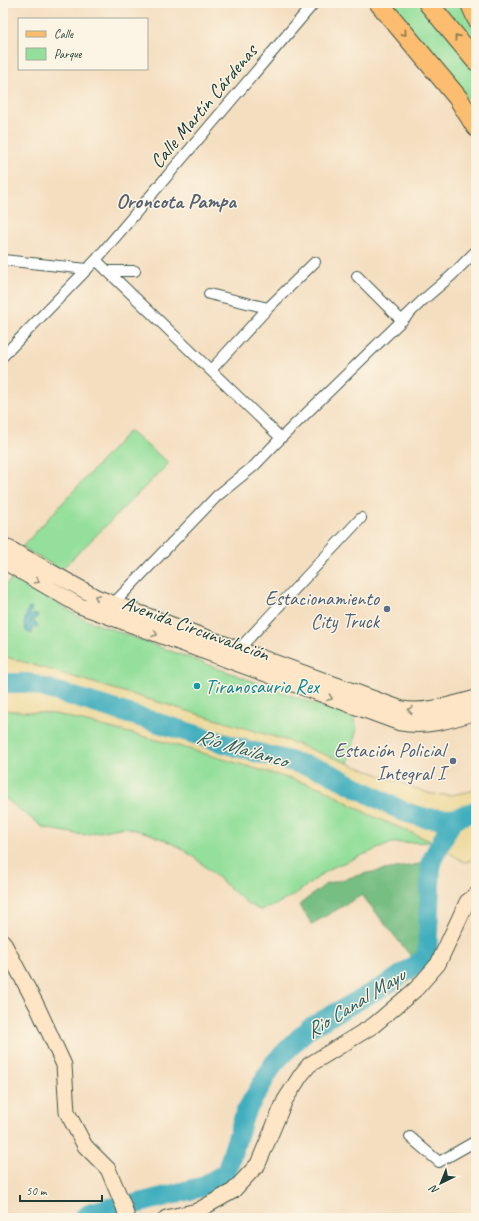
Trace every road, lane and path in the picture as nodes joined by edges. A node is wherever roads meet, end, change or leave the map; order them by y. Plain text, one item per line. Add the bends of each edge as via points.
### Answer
1 (314, 3) edge
2 (379, 3) edge
3 (428, 3) edge
4 (469, 3) edge
5 (476, 19) edge
6 (476, 61) edge
7 (476, 127) edge
8 (476, 251) edge
9 (3, 260) edge
10 (96, 260) junction
11 (316, 262) dead end
12 (87, 269) junction
13 (107, 271) junction
14 (135, 271) dead end
15 (357, 276) dead end
16 (209, 294) dead end
17 (268, 308) junction
18 (402, 321) junction
19 (3, 356) edge
20 (211, 370) junction
21 (281, 438) junction
22 (362, 518) dead end
23 (3, 545) edge
24 (11, 560) edge
25 (111, 610) junction
26 (238, 650) junction
27 (476, 698) edge
28 (439, 706) junction
29 (375, 707) junction
30 (476, 712) edge
31 (442, 722) junction
32 (476, 896) edge
33 (3, 942) edge
34 (410, 1137) dead end
35 (476, 1141) edge
36 (126, 1218) edge
37 (166, 1218) edge

1 - 10 street, Calle Martín Cárdenas
2 -> 7 highway via 454,92
6 -> 3 highway
4 - 5 main road
8 - 18 street
9 - 12 street
10 - 12 street, Calle Martín Cárdenas
10 - 13 street
11 - 17 street
12 - 19 street, Calle Martín Cárdenas
13 - 14 street
13 - 20 street
15 - 18 street
16 - 17 street
17 - 20 street
18 - 21 street
20 - 21 street
21 - 25 street via 254,466 217,496
22 - 26 street
23 - 24 main road, Avenida Circunvalación
24 - 25 main road, Avenida Circunvalación via 96,597
25 - 26 main road, Avenida Circunvalación
25 -> 29 main road, Avenida Circunvalación
26 - 29 main road, Avenida Circunvalación
27 - 28 main road, Avenida Circunvalación
28 -> 29 main road, Avenida Circunvalación via 412,710
28 - 31 main road
29 - 31 main road, Avenida Circunvalación via 400,723 411,725
30 - 31 main road, Avenida Circunvalación
32 - 37 main road via 467,902 438,964 416,989 374,1025 309,1065 285,1100 258,1164 233,1191 197,1211
33 - 36 main road via 37,1006 64,1065 67,1112 85,1146 108,1169
34 - 35 street via 439,1162

